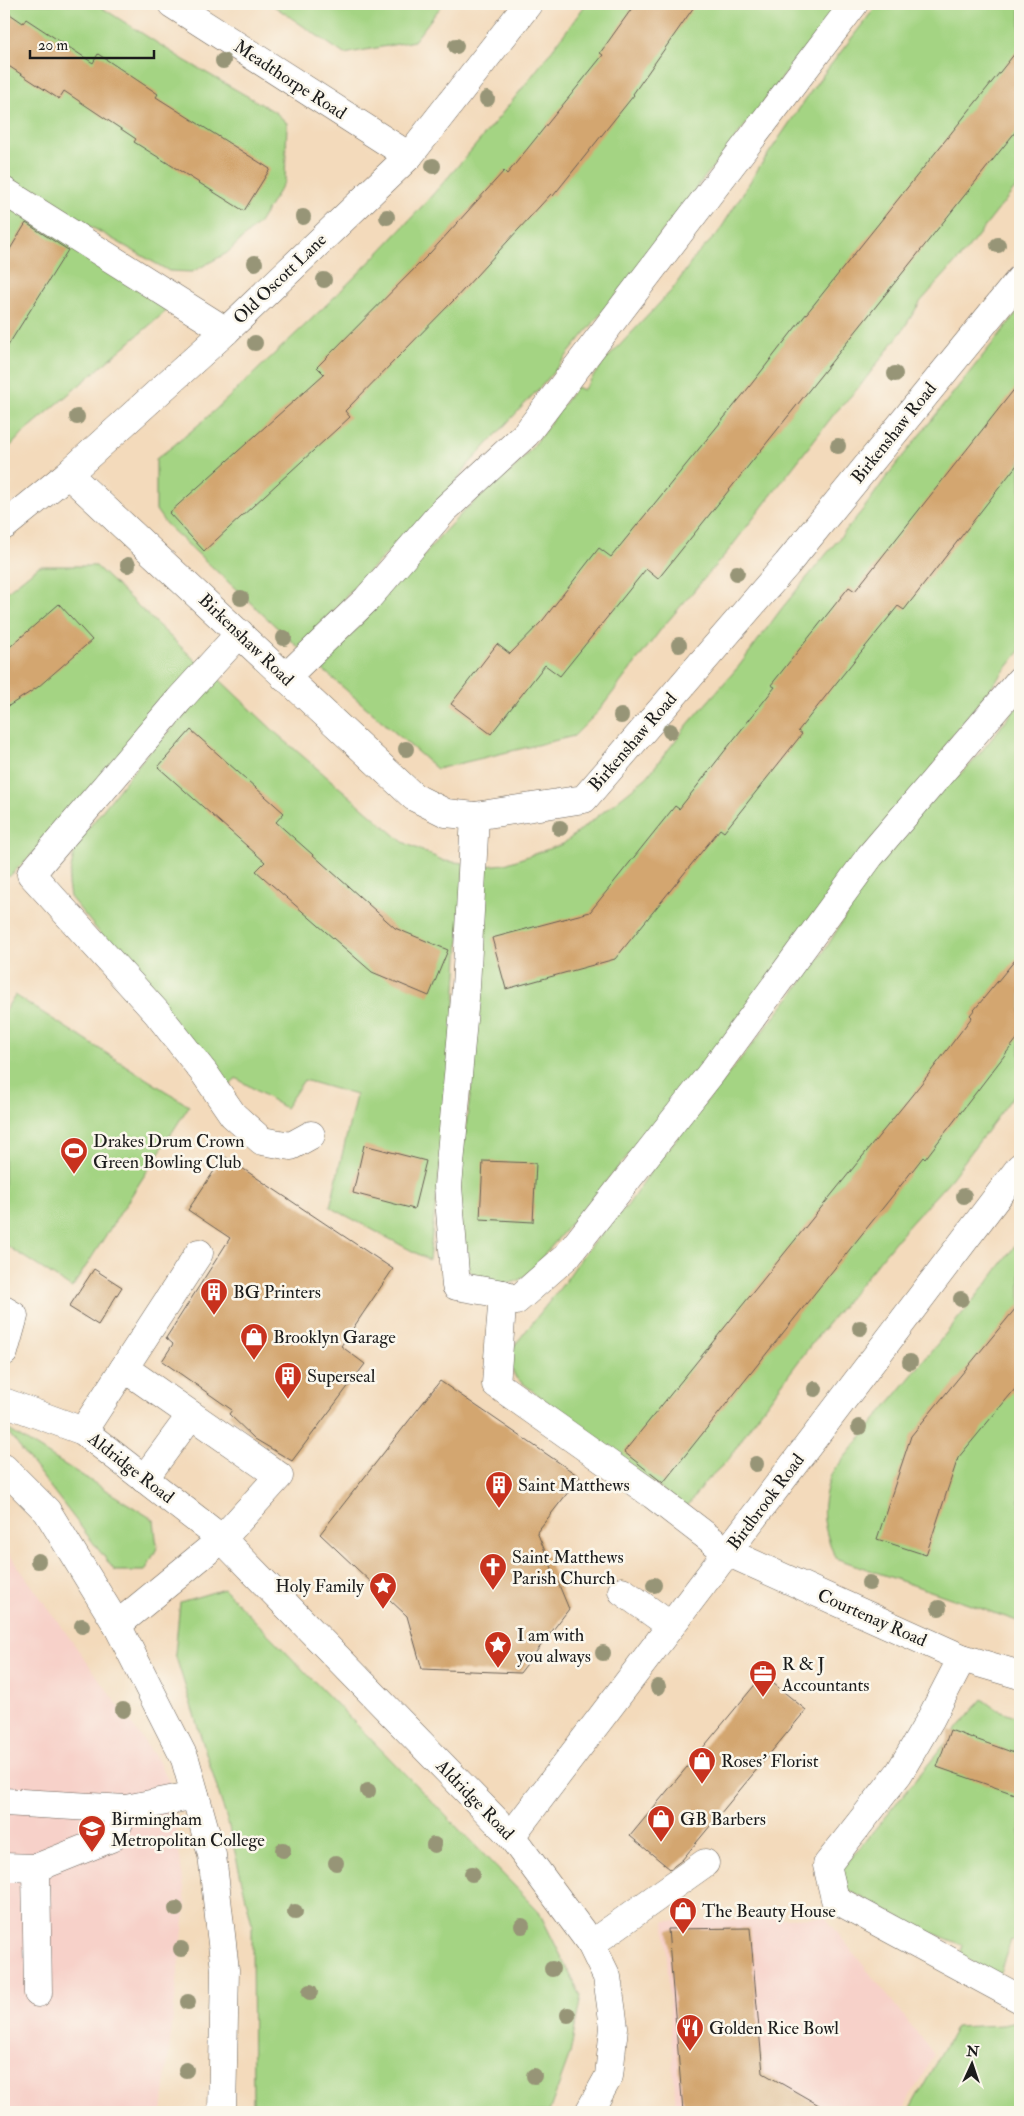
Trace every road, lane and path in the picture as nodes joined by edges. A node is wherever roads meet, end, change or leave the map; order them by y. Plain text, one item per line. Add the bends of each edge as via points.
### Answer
1 (528, 4) edge
2 (854, 4) edge
3 (177, 5) edge
4 (409, 156) junction
5 (4, 191) edge
6 (1020, 279) edge
7 (226, 331) junction
8 (68, 474) junction
9 (4, 526) edge
10 (240, 633) junction
11 (284, 678) junction
12 (1020, 680) edge
13 (476, 816) junction
14 (310, 1135) dead end
15 (1020, 1167) edge
16 (198, 1253) dead end
17 (502, 1294) junction
18 (4, 1310) edge
19 (4, 1352) edge
20 (124, 1368) junction
21 (4, 1402) edge
22 (191, 1415) junction
23 (83, 1431) junction
24 (4, 1468) edge
25 (144, 1479) junction
26 (222, 1539) junction
27 (728, 1552) junction
28 (622, 1590) dead end
29 (117, 1625) junction
30 (671, 1626) junction
31 (962, 1658) junction
32 (1016, 1668) edge
33 (195, 1795) junction
34 (4, 1802) edge
35 (126, 1809) junction
36 (511, 1836) junction
37 (705, 1863) dead end
38 (4, 1867) edge
39 (36, 1868) junction
40 (591, 1944) junction
41 (38, 1993) dead end
42 (1020, 1999) edge
43 (222, 2112) edge
44 (589, 2112) edge

1 - 4 street, Old Oscott Lane
2 - 11 street via 526,434 444,510 367,599
3 - 4 street, Meadthorpe Road
4 - 7 street, Old Oscott Lane
5 - 7 street
6 - 13 street, Birkenshaw Road via 787,564 584,799
7 - 8 street, Old Oscott Lane
8 - 9 street, Old Oscott Lane
8 - 10 street, Birkenshaw Road
10 - 11 street, Birkenshaw Road
10 - 14 street via 31,874 157,1013 233,1115 262,1141 291,1146
11 - 13 street, Birkenshaw Road via 414,797 446,813
12 - 17 street via 870,856 712,1072 567,1256 516,1301
13 - 17 street via 466,987 448,1186 456,1286
15 - 27 street, Birdbrook Road
16 - 20 street
17 - 27 street, Courtenay Road via 496,1384
18 - 19 street via 14,1316
20 - 22 street
20 - 23 street
21 - 23 street, Aldridge Road
22 - 25 street
22 - 26 street via 279,1476
23 - 25 street, Aldridge Road
24 - 29 street via 47,1511
25 - 26 street, Aldridge Road
26 - 29 street
26 - 36 street, Aldridge Road
27 - 30 street, Birdbrook Road
27 - 31 street, Courtenay Road
28 - 30 street
29 - 33 street via 185,1759
30 - 36 street, Birdbrook Road
31 - 32 street, Courtenay Road
31 - 42 street via 898,1773 827,1865 835,1899
33 - 35 street
33 - 43 street via 212,1855 225,1970
34 - 35 street
35 - 39 street via 111,1838
36 - 40 street, Aldridge Road
37 - 40 street
38 - 39 street
39 - 41 street
40 - 44 street, Aldridge Road via 607,1977 614,2027 609,2076

